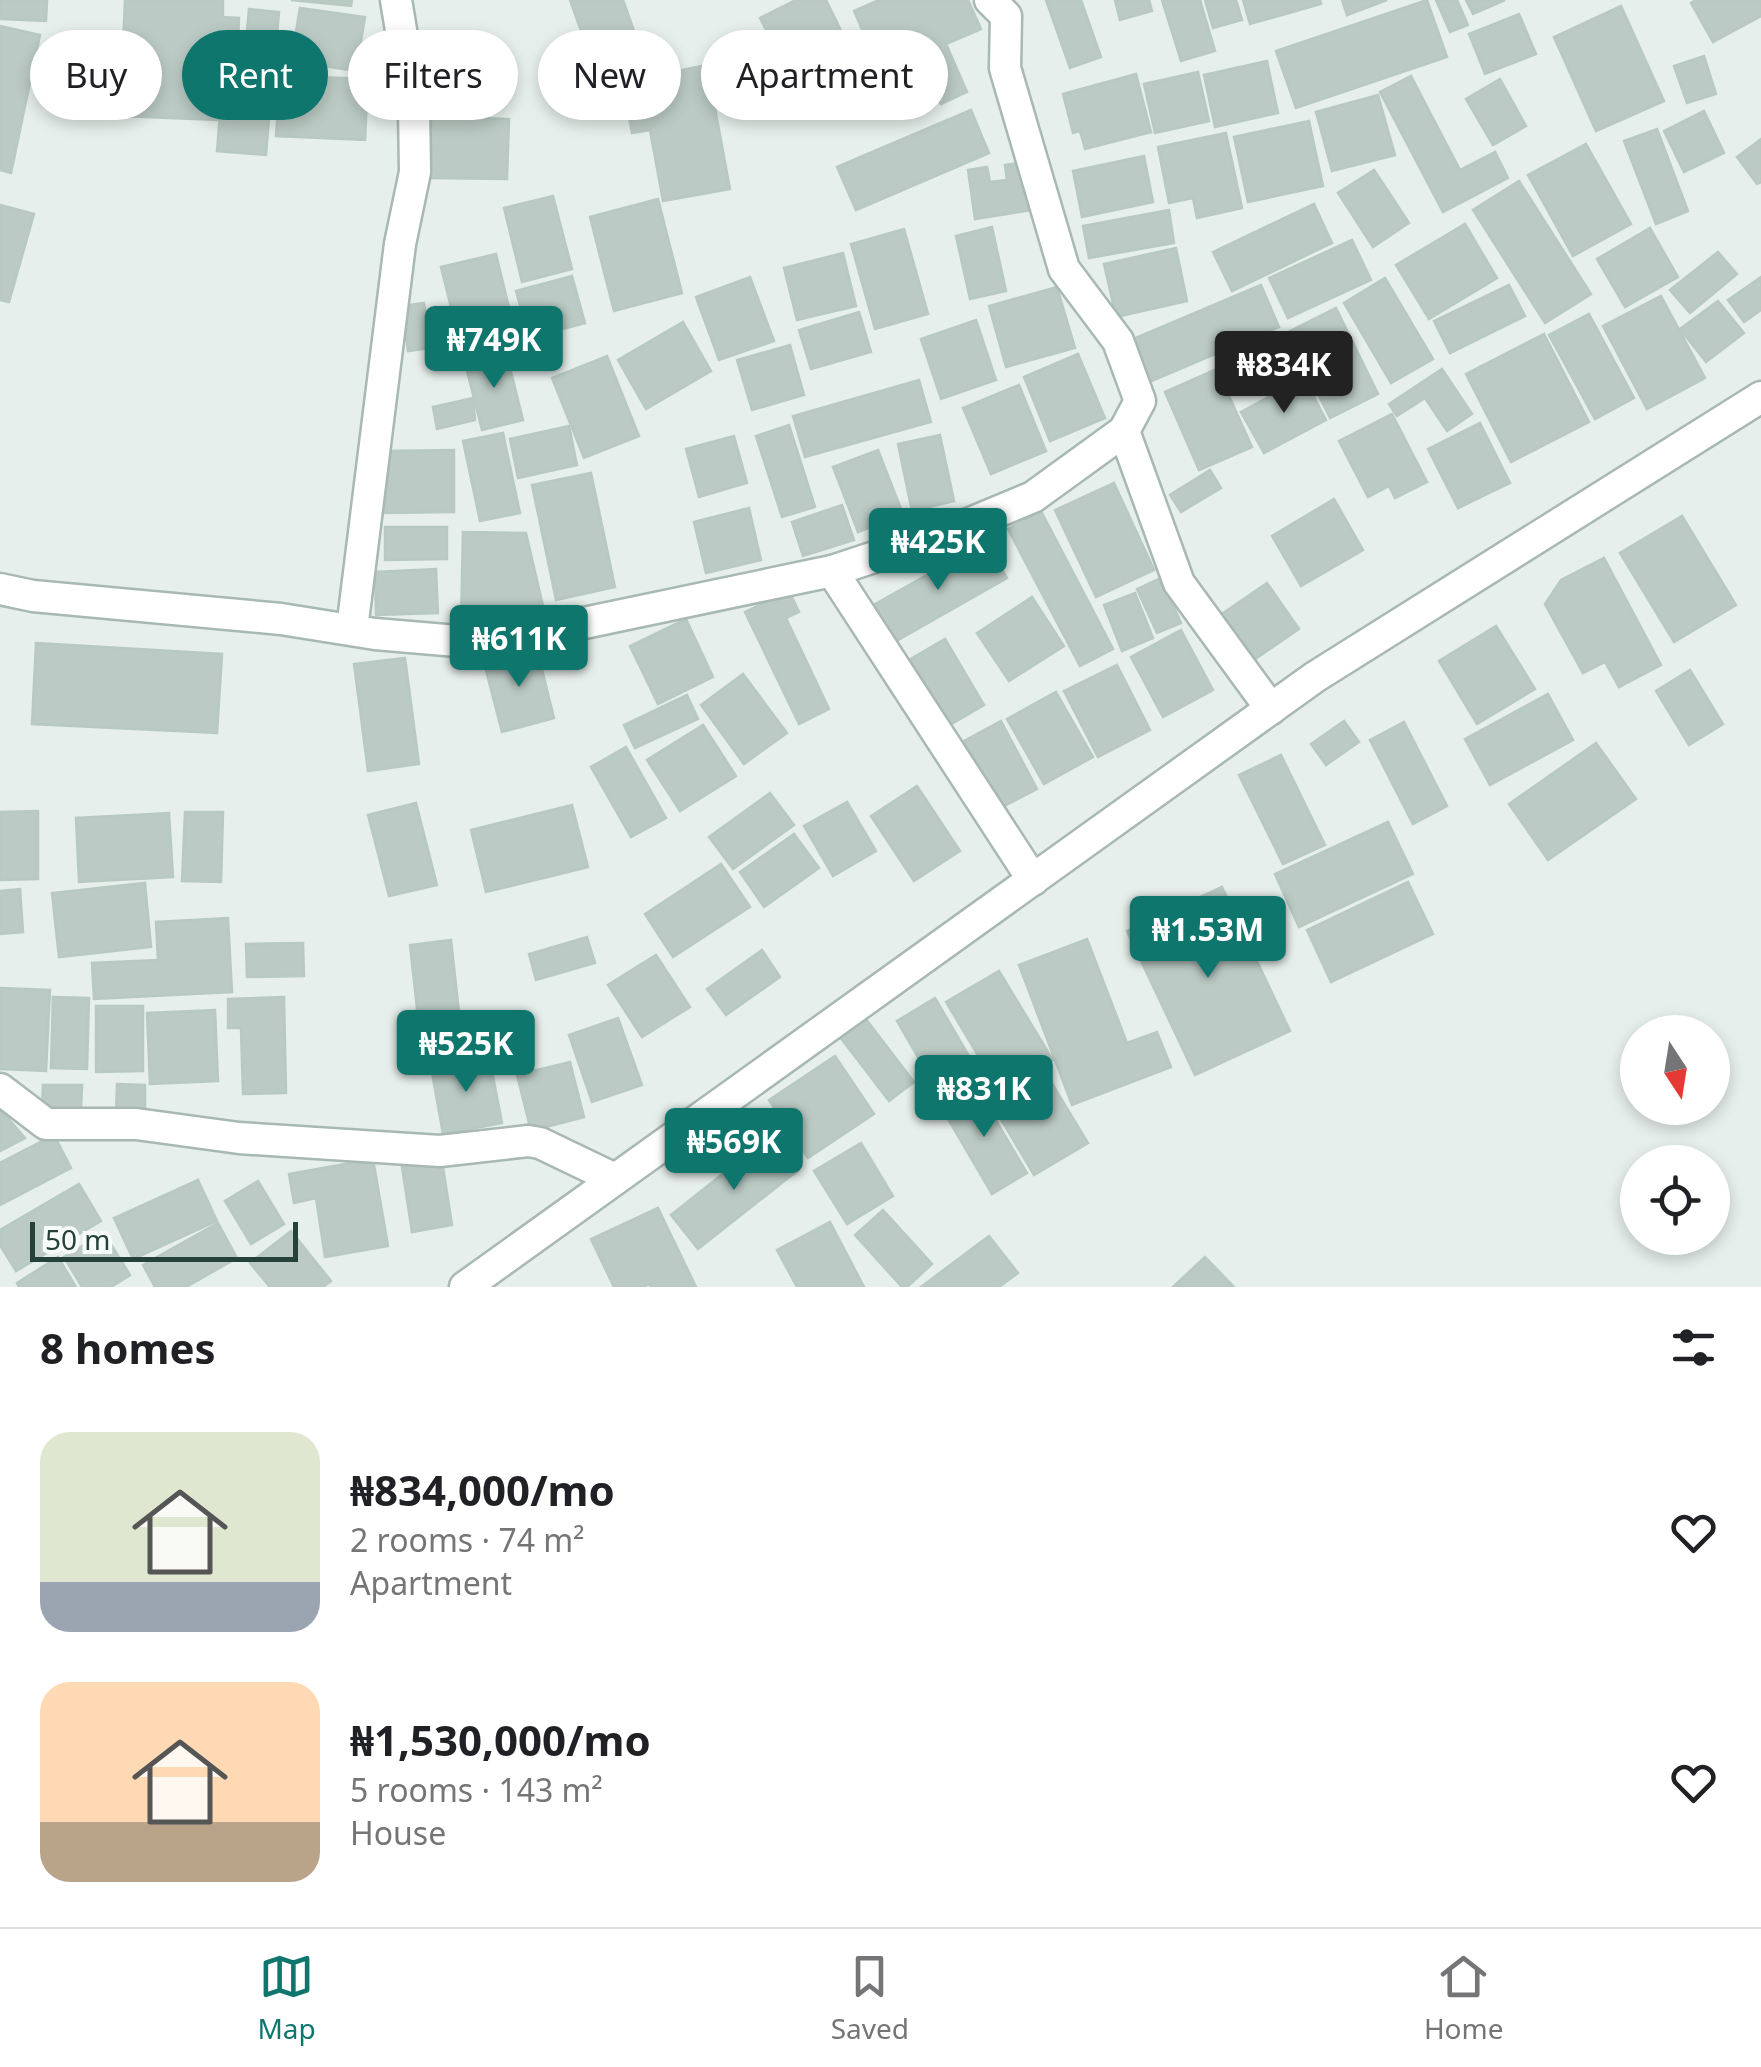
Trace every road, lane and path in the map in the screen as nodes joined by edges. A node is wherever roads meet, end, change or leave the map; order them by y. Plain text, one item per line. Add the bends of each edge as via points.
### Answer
1 (396, 0) edge
2 (990, 0) edge
3 (1761, 397) edge
4 (1124, 431) junction
5 (832, 571) junction
6 (0, 588) edge
7 (352, 630) junction
8 (1271, 709) junction
9 (1033, 880) junction
10 (0, 1089) edge
11 (616, 1179) junction
12 (466, 1287) edge

1 - 7 street via 414,108 414,172
2 - 4 street via 1006,16 1005,68 1064,269 1118,341 1140,400
3 - 8 street
4 - 5 street via 1033,497
4 - 8 street via 1179,583
5 - 7 street via 546,630 457,641
5 - 9 street
6 - 7 street
8 - 9 street
9 - 11 street
10 - 11 street via 46,1124 136,1124 440,1151 528,1141
11 - 12 street

